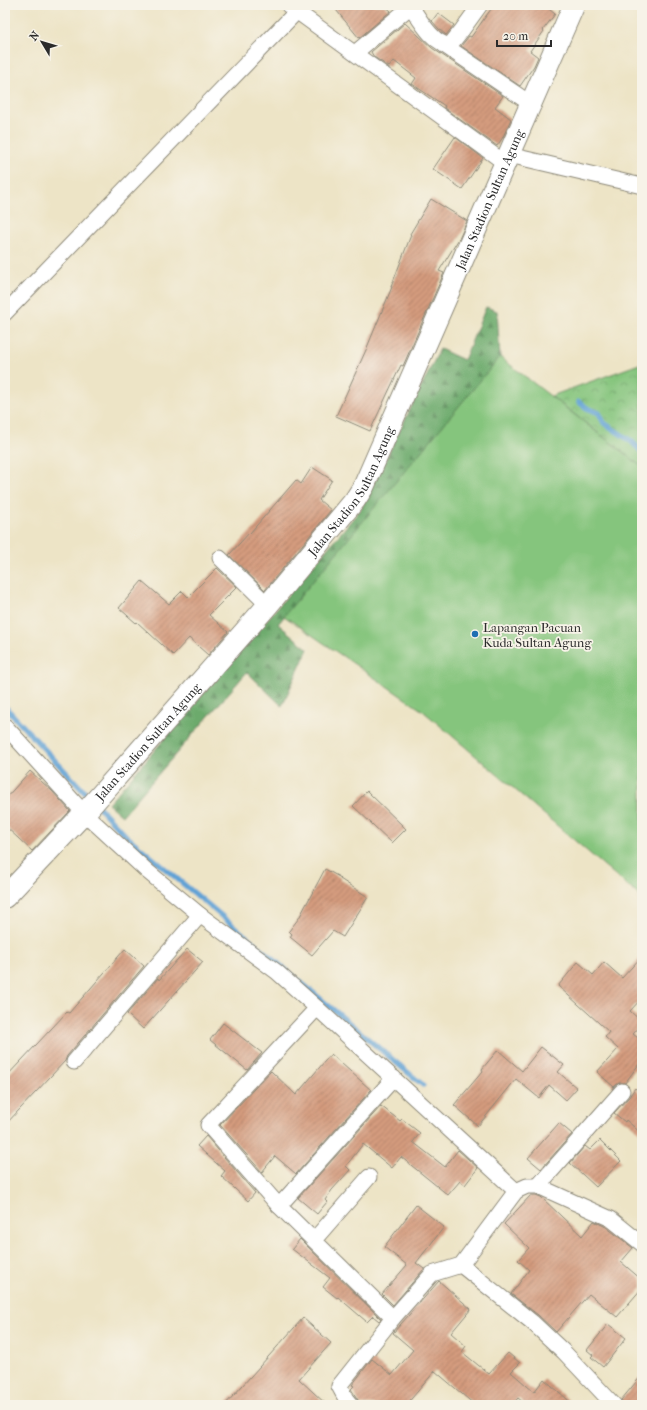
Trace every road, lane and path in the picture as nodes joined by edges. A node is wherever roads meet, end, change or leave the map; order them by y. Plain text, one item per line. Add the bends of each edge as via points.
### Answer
1 (410, 5) edge
2 (480, 5) edge
3 (574, 5) edge
4 (296, 7) edge
5 (444, 45) junction
6 (355, 53) junction
7 (531, 104) junction
8 (507, 159) junction
9 (642, 186) edge
10 (5, 313) edge
11 (220, 558) dead end
12 (268, 605) junction
13 (5, 726) edge
14 (91, 806) junction
15 (5, 897) edge
16 (200, 915) junction
17 (317, 1008) junction
18 (74, 1062) dead end
19 (394, 1078) junction
20 (622, 1091) dead end
21 (370, 1177) dead end
22 (538, 1186) junction
23 (516, 1191) junction
24 (279, 1206) junction
25 (314, 1240) junction
26 (642, 1244) edge
27 (461, 1265) junction
28 (393, 1318) junction
29 (351, 1405) edge
30 (614, 1405) edge

1 - 5 street via 430,33
1 - 6 street
2 - 5 street via 450,45
3 - 7 main road, Jalan Stadion Sultan Agung
4 - 6 street
4 - 10 street
5 - 7 street
6 - 8 street
7 - 8 main road, Jalan Stadion Sultan Agung
8 - 9 street
8 - 12 main road, Jalan Stadion Sultan Agung via 364,486 345,514
11 - 12 street
12 - 14 main road, Jalan Stadion Sultan Agung
13 - 14 street
14 - 15 main road, Jalan Stadion Sultan Agung
14 - 16 street via 147,871
16 - 17 street via 277,972
16 - 18 street
17 - 19 street
17 - 24 street via 208,1125
19 - 23 street
19 - 24 street
20 - 22 street
21 - 25 street
22 - 23 street via 528,1186
22 - 26 street via 611,1219
23 - 27 street
24 - 25 street
25 - 28 street
27 - 28 street via 432,1274
27 - 30 street via 532,1322
28 - 29 street via 339,1386

